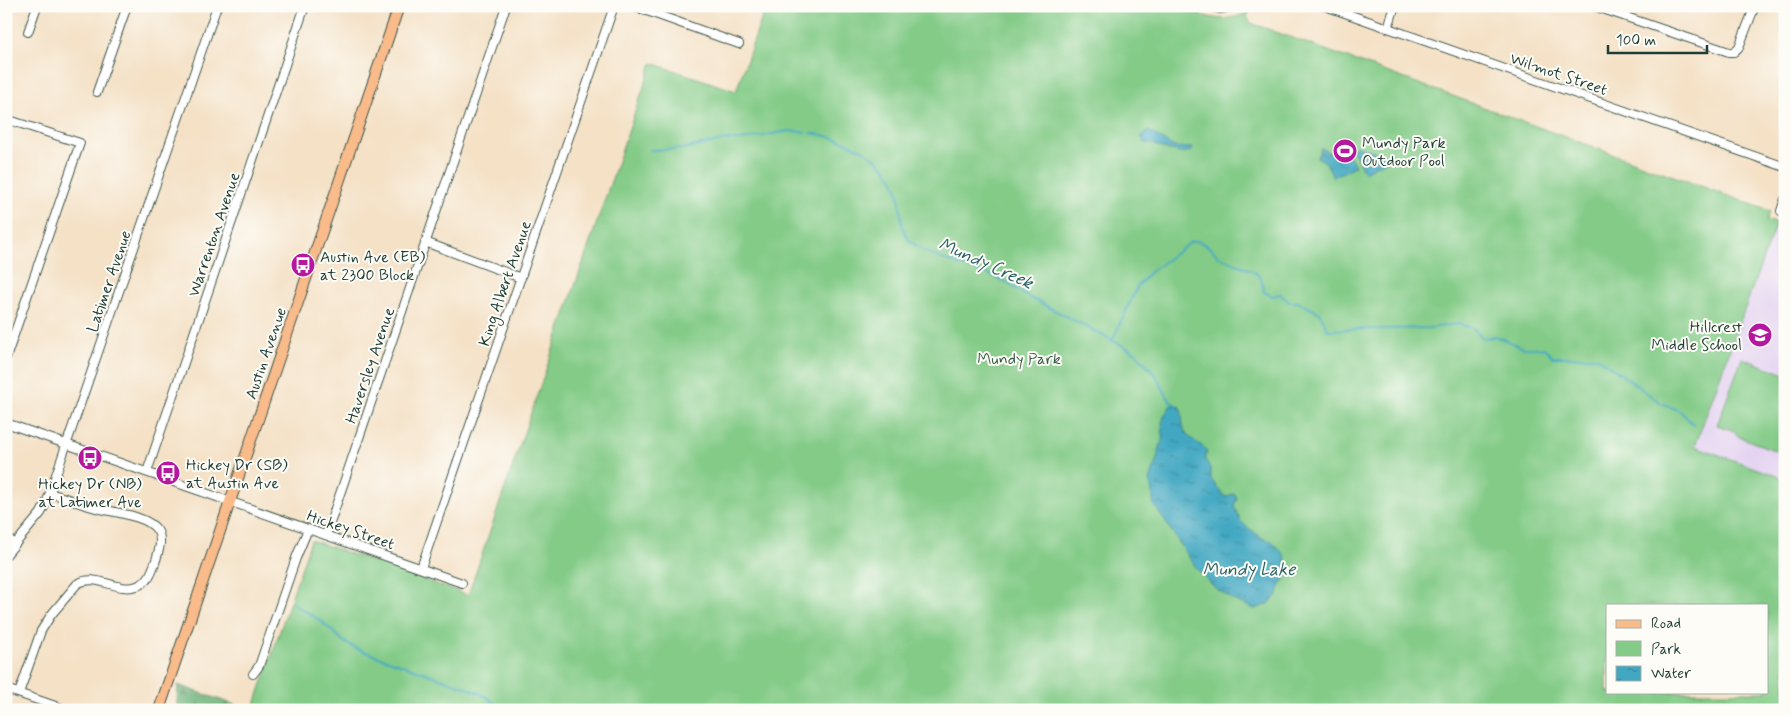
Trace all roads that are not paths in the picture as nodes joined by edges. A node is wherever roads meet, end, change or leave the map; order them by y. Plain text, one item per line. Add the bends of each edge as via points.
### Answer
1 (37, 6) edge
2 (127, 6) edge
3 (217, 6) edge
4 (305, 6) edge
5 (399, 6) edge
6 (506, 6) edge
7 (614, 6) edge
8 (633, 6) edge
9 (1209, 6) edge
10 (1237, 6) edge
11 (1325, 6) edge
12 (1396, 6) edge
13 (1594, 6) edge
14 (1755, 6) edge
15 (1388, 28) junction
16 (28, 32) dead end
17 (739, 44) dead end
18 (98, 92) dead end
19 (6, 119) edge
20 (1785, 167) edge
21 (1785, 199) edge
22 (1780, 211) dead end
23 (425, 242) junction
24 (520, 278) junction
25 (6, 358) edge
26 (6, 423) edge
27 (67, 444) junction
28 (147, 472) junction
29 (50, 493) junction
30 (230, 501) junction
31 (308, 529) junction
32 (326, 535) junction
33 (6, 537) edge
34 (15, 544) junction
35 (6, 555) edge
36 (421, 568) junction
37 (462, 583) dead end
38 (253, 674) dead end
39 (6, 689) edge
40 (18, 693) junction
41 (67, 710) edge
42 (159, 710) edge

1 - 16 street
2 - 18 street
3 - 27 street, Latimer Avenue
4 - 28 street, Warrenton Avenue
5 - 30 main road, Austin Avenue
6 - 23 street, Haversley Avenue
7 - 24 street, King Albert Avenue
8 - 17 street
9 - 10 street via 1220,9
11 - 15 street, Wilmot Street
12 - 15 street
13 - 14 street via 1722,51 1734,52 1743,40
15 - 20 street, Wilmot Street
19 - 25 street via 80,144
21 - 22 street
23 - 24 street
23 - 32 street, Haversley Avenue
24 - 36 street, King Albert Avenue
26 - 27 street, Hickey Street
27 - 28 street, Hickey Street
27 - 29 street, Latimer Avenue
28 - 30 street, Hickey Street
29 - 34 street, Latimer Avenue via 41,513
29 - 40 street via 148,523 157,530 160,547 152,573 138,586 126,587 94,580 77,584 41,631
30 - 31 street, Hickey Street
30 - 42 main road, Austin Avenue
31 - 32 street, Hickey Street
31 - 38 street via 259,666
32 - 36 street, Hickey Street
33 - 34 street
34 - 35 street, Latimer Avenue
36 - 37 street, Hickey Street
39 - 40 street
40 - 41 street

